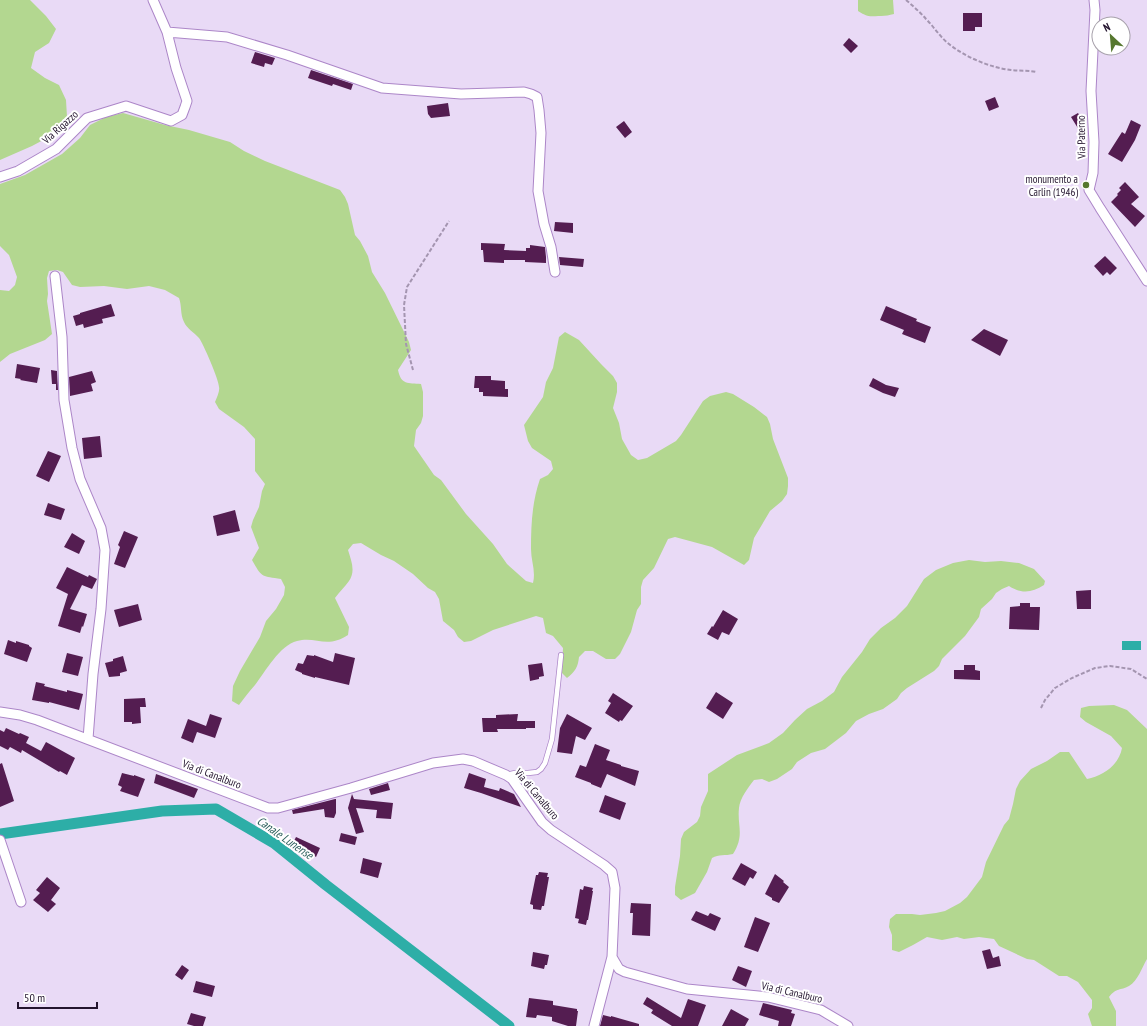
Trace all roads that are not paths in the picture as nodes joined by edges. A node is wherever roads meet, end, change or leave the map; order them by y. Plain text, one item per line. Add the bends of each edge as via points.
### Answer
1 (153, 0) edge
2 (1094, 0) edge
3 (167, 32) junction
4 (0, 177) edge
5 (555, 272) dead end
6 (55, 276) dead end
7 (1147, 281) edge
8 (561, 655) dead end
9 (0, 712) edge
10 (88, 739) junction
11 (506, 775) junction
12 (0, 840) edge
13 (21, 902) dead end
14 (612, 957) junction
15 (594, 1026) edge
16 (848, 1026) edge

1 - 3 street, Via Rigazzo
2 - 7 street, Via Paterno via 1091,91 1094,142 1090,190
3 - 4 street, Via Rigazzo via 187,101 182,115 170,121 126,106 87,118 56,149 18,171
3 - 5 street via 227,37 287,54 382,88 461,94 524,92 537,97 541,133 538,191
6 - 10 street via 62,337 64,400 72,448 80,479 101,528 105,550
8 - 11 lane via 552,739 545,763 537,772
9 - 10 street, Via di Canalburo via 37,720
10 - 11 street, Via di Canalburo via 268,808 278,808 433,763 463,759
11 - 14 street, Via di Canalburo via 512,779 542,822 612,872 615,888
12 - 13 street
14 - 15 street
14 - 16 street, Via di Canalburo via 619,969 625,972 687,989 768,997 821,1010

